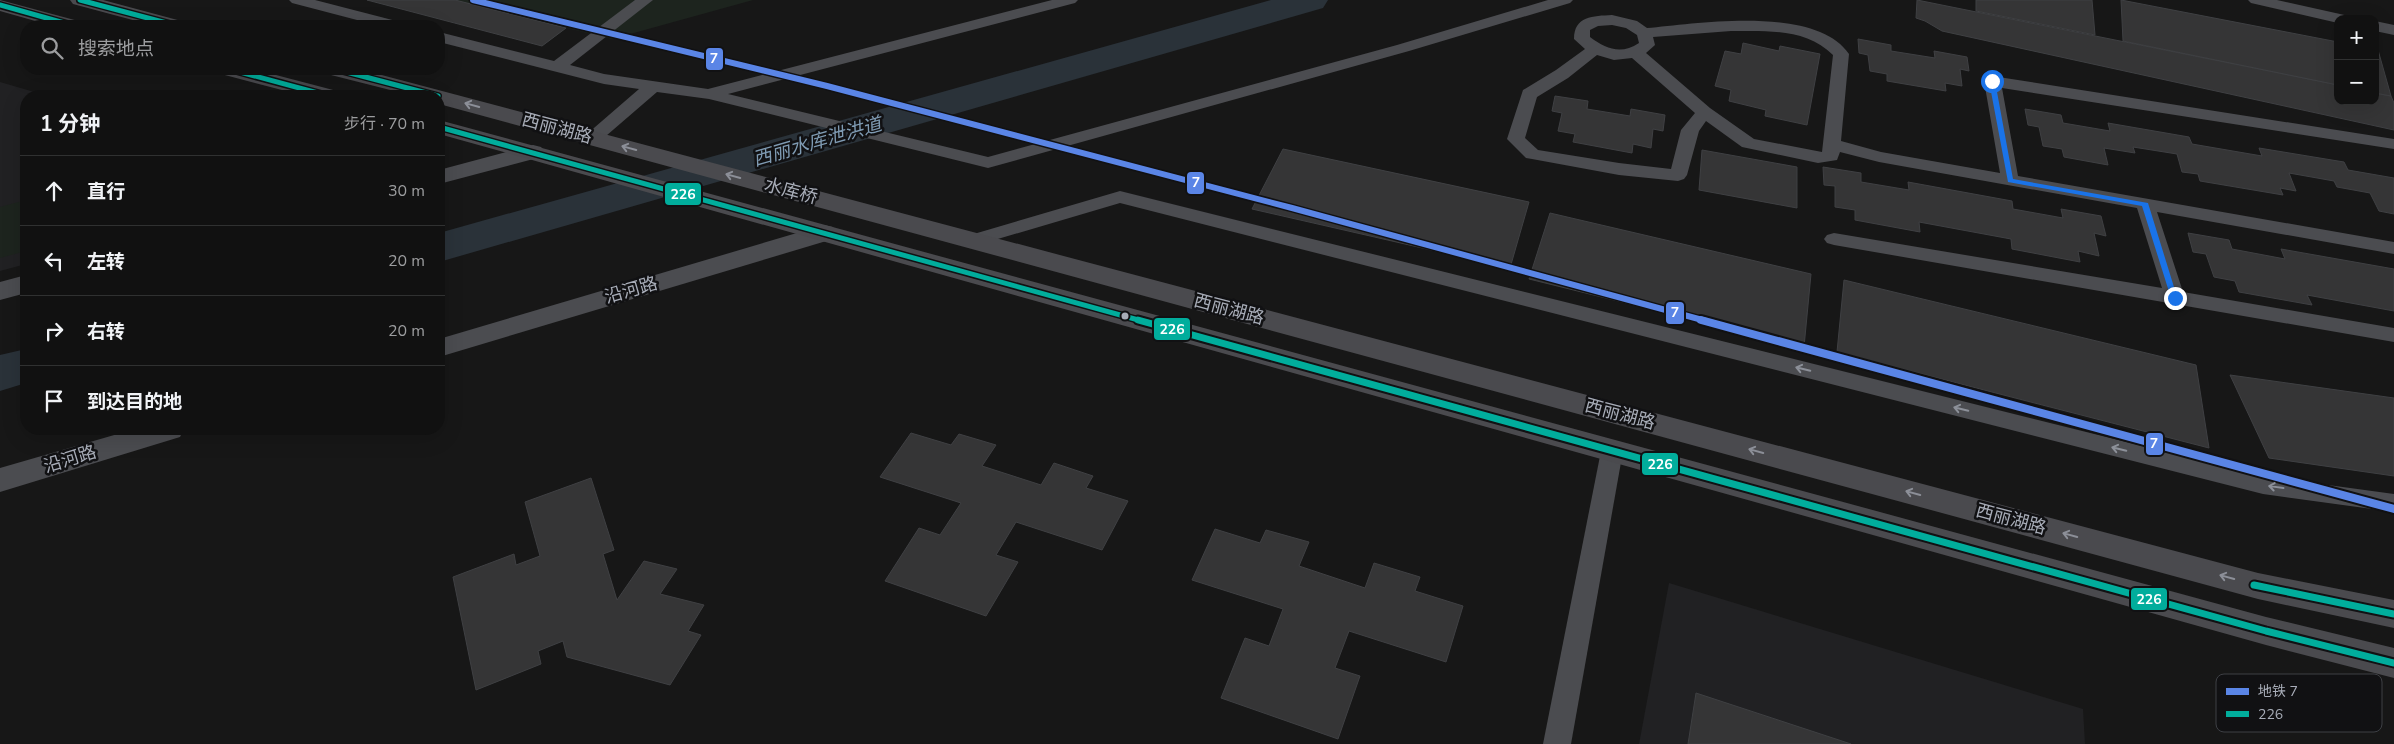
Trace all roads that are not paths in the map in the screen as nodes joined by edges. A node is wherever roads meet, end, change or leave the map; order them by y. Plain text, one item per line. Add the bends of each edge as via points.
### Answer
1 (80, 0) edge
2 (297, 0) edge
3 (645, 0) edge
4 (1070, 0) edge
5 (1566, 0) edge
6 (2256, 0) edge
7 (0, 6) edge
8 (1022, 6) edge
9 (2334, 17) edge
10 (52, 20) edge
11 (155, 20) edge
12 (375, 20) edge
13 (1594, 21) junction
14 (2379, 27) edge
15 (2394, 30) edge
16 (1644, 33) junction
17 (445, 39) edge
18 (1594, 50) junction
19 (1636, 53) junction
20 (557, 67) junction
21 (251, 75) edge
22 (359, 75) edge
23 (654, 86) junction
24 (307, 90) edge
25 (415, 90) edge
26 (709, 94) junction
27 (445, 98) edge
28 (1704, 112) junction
29 (445, 128) edge
30 (593, 138) junction
31 (1833, 144) junction
32 (2394, 144) edge
33 (532, 152) junction
34 (676, 160) joint
35 (445, 175) edge
36 (2010, 180) junction
37 (649, 185) joint
38 (2145, 204) junction
39 (848, 206) joint
40 (824, 233) junction
41 (1834, 239) dead end
42 (974, 240) junction
43 (2394, 248) edge
44 (20, 286) edge
45 (0, 291) edge
46 (2175, 298) junction
47 (2394, 336) edge
48 (445, 346) edge
49 (150, 435) edge
50 (1612, 451) junction
51 (0, 480) edge
52 (2394, 503) edge
53 (2394, 614) edge
54 (2394, 663) edge
55 (1557, 744) edge

1 - 11 main road
2 - 12 lane
3 - 20 lane
4 - 8 lane
5 - 13 lane
5 - 26 lane via 988,162
6 - 9 lane
7 - 10 main road
8 - 26 lane
13 - 16 lane via 1631,24
13 - 18 lane via 1582,28 1582,39
14 - 15 lane
16 - 19 lane via 1647,45
16 - 31 lane via 1706,27 1761,28 1798,30 1830,42 1841,54
17 - 20 lane
18 - 19 lane via 1615,55
18 - 28 lane via 1529,94 1516,139 1532,154 1678,175 1690,130
19 - 28 lane
20 - 23 lane via 604,79
21 - 24 main road
22 - 25 main road, 西丽湖路
23 - 26 lane
23 - 30 lane
30 -> 27 main road, 西丽湖路
28 - 31 lane via 1748,143 1818,158 1831,156
29 - 33 main road, 西丽湖路
34 -> 30 main road, 西丽湖路
31 - 36 lane via 1879,157
32 - 36 lane via 1992,81
33 - 35 street
33 - 37 main road, 西丽湖路
39 -> 34 main road, 水库桥
36 - 38 lane
37 - 40 main road, 水库桥
38 - 43 lane
38 - 46 lane
39 - 42 main road, 西丽湖路
40 - 48 street, 沿河路
40 - 50 main road, 西丽湖路
41 - 46 lane
52 -> 42 lane via 2263,485 1120,197
53 -> 42 main road, 西丽湖路 via 2258,586
44 - 45 street
46 - 47 lane
49 - 51 street, 沿河路
50 - 54 main road, 西丽湖路 via 2266,631
50 - 55 lane

